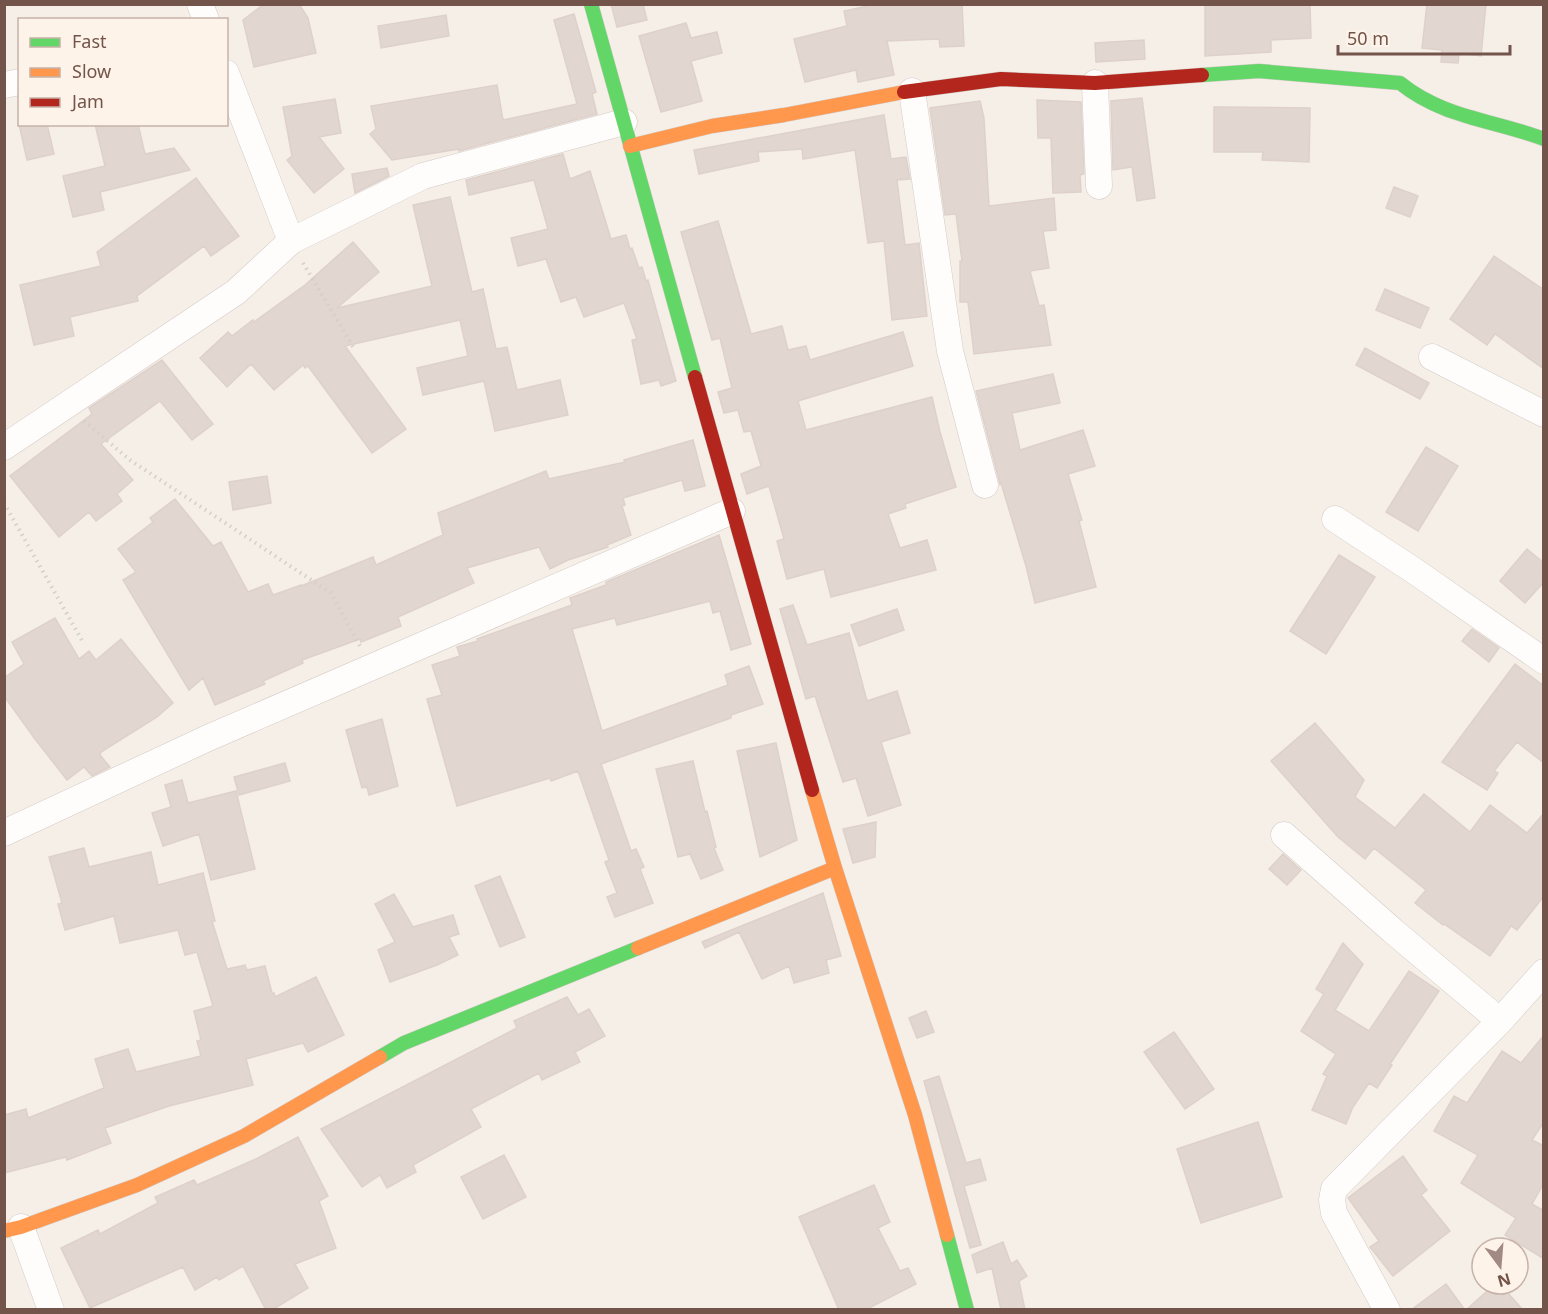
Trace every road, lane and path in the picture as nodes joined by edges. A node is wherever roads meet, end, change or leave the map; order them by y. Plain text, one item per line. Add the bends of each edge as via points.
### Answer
1 (591, 4) edge
2 (228, 78) edge
3 (1095, 83) junction
4 (912, 91) junction
5 (624, 122) junction
6 (1544, 140) edge
7 (630, 146) junction
8 (1099, 186) dead end
9 (291, 242) junction
10 (355, 350) dead end
11 (1432, 357) dead end
12 (66, 406) junction
13 (1544, 414) edge
14 (4, 447) edge
15 (985, 485) dead end
16 (4, 503) edge
17 (732, 511) junction
18 (1335, 519) dead end
19 (84, 644) dead end
20 (1544, 661) edge
21 (373, 667) junction
22 (4, 833) edge
23 (1284, 835) dead end
24 (835, 868) junction
25 (1544, 972) edge
26 (1500, 1021) junction
27 (13, 1229) edge
28 (51, 1310) edge
29 (967, 1310) edge
30 (1387, 1310) edge

1 - 5 street
2 - 9 street
3 - 4 street via 1001,79
3 - 6 street via 1259,71 1400,83 1412,96 1471,119
3 - 8 street
4 - 7 street via 712,126
4 - 15 street via 950,351
5 - 7 street
5 - 9 street via 423,176
7 - 17 street
9 - 10 path
9 - 12 street via 236,292
11 - 13 street
12 - 14 street
12 - 21 path via 130,460 331,593
16 - 19 path
17 - 21 street
17 - 24 street
18 - 20 street
21 - 22 street
23 - 26 street
24 - 27 street via 404,1043 244,1136 137,1185
24 - 29 street via 915,1115
25 - 26 street
26 - 30 street via 1334,1189 1334,1213
27 - 28 street

